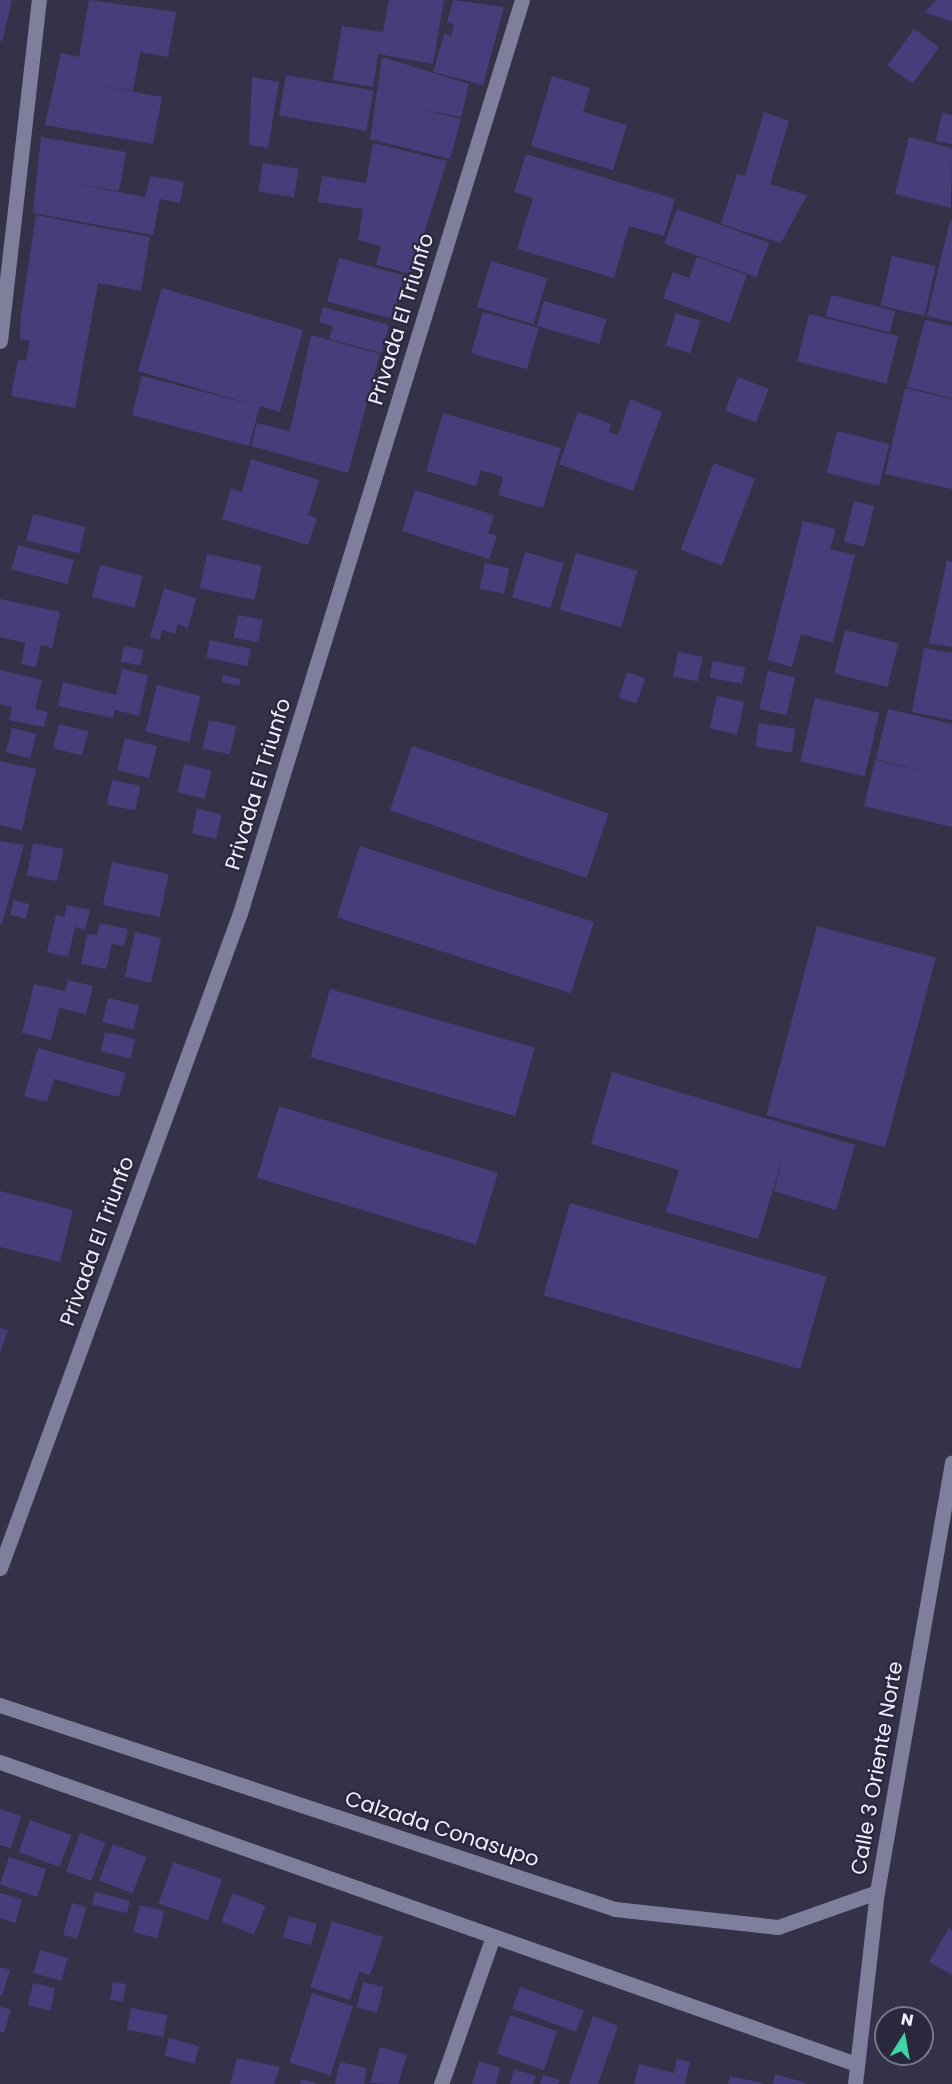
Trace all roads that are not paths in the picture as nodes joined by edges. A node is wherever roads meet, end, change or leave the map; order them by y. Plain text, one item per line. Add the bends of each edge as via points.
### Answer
1 (39, 0) edge
2 (522, 0) edge
3 (6, 223) edge
4 (0, 341) edge
5 (952, 1462) edge
6 (0, 1568) edge
7 (0, 1705) edge
8 (0, 1762) edge
9 (877, 1892) junction
10 (492, 1939) junction
11 (856, 2064) junction
12 (441, 2084) edge
13 (855, 2084) edge

1 - 3 street
2 - 6 street, Privada El Triunfo via 240,913
3 - 4 street
5 - 9 street, Calle 3 Oriente Norte
7 - 9 street, Calzada Conasupo via 615,1909 778,1927
8 - 10 street
9 - 11 street, Calle 3 Oriente Norte
10 - 11 street
10 - 12 street
11 - 13 street, Calle 3 Oriente Norte

